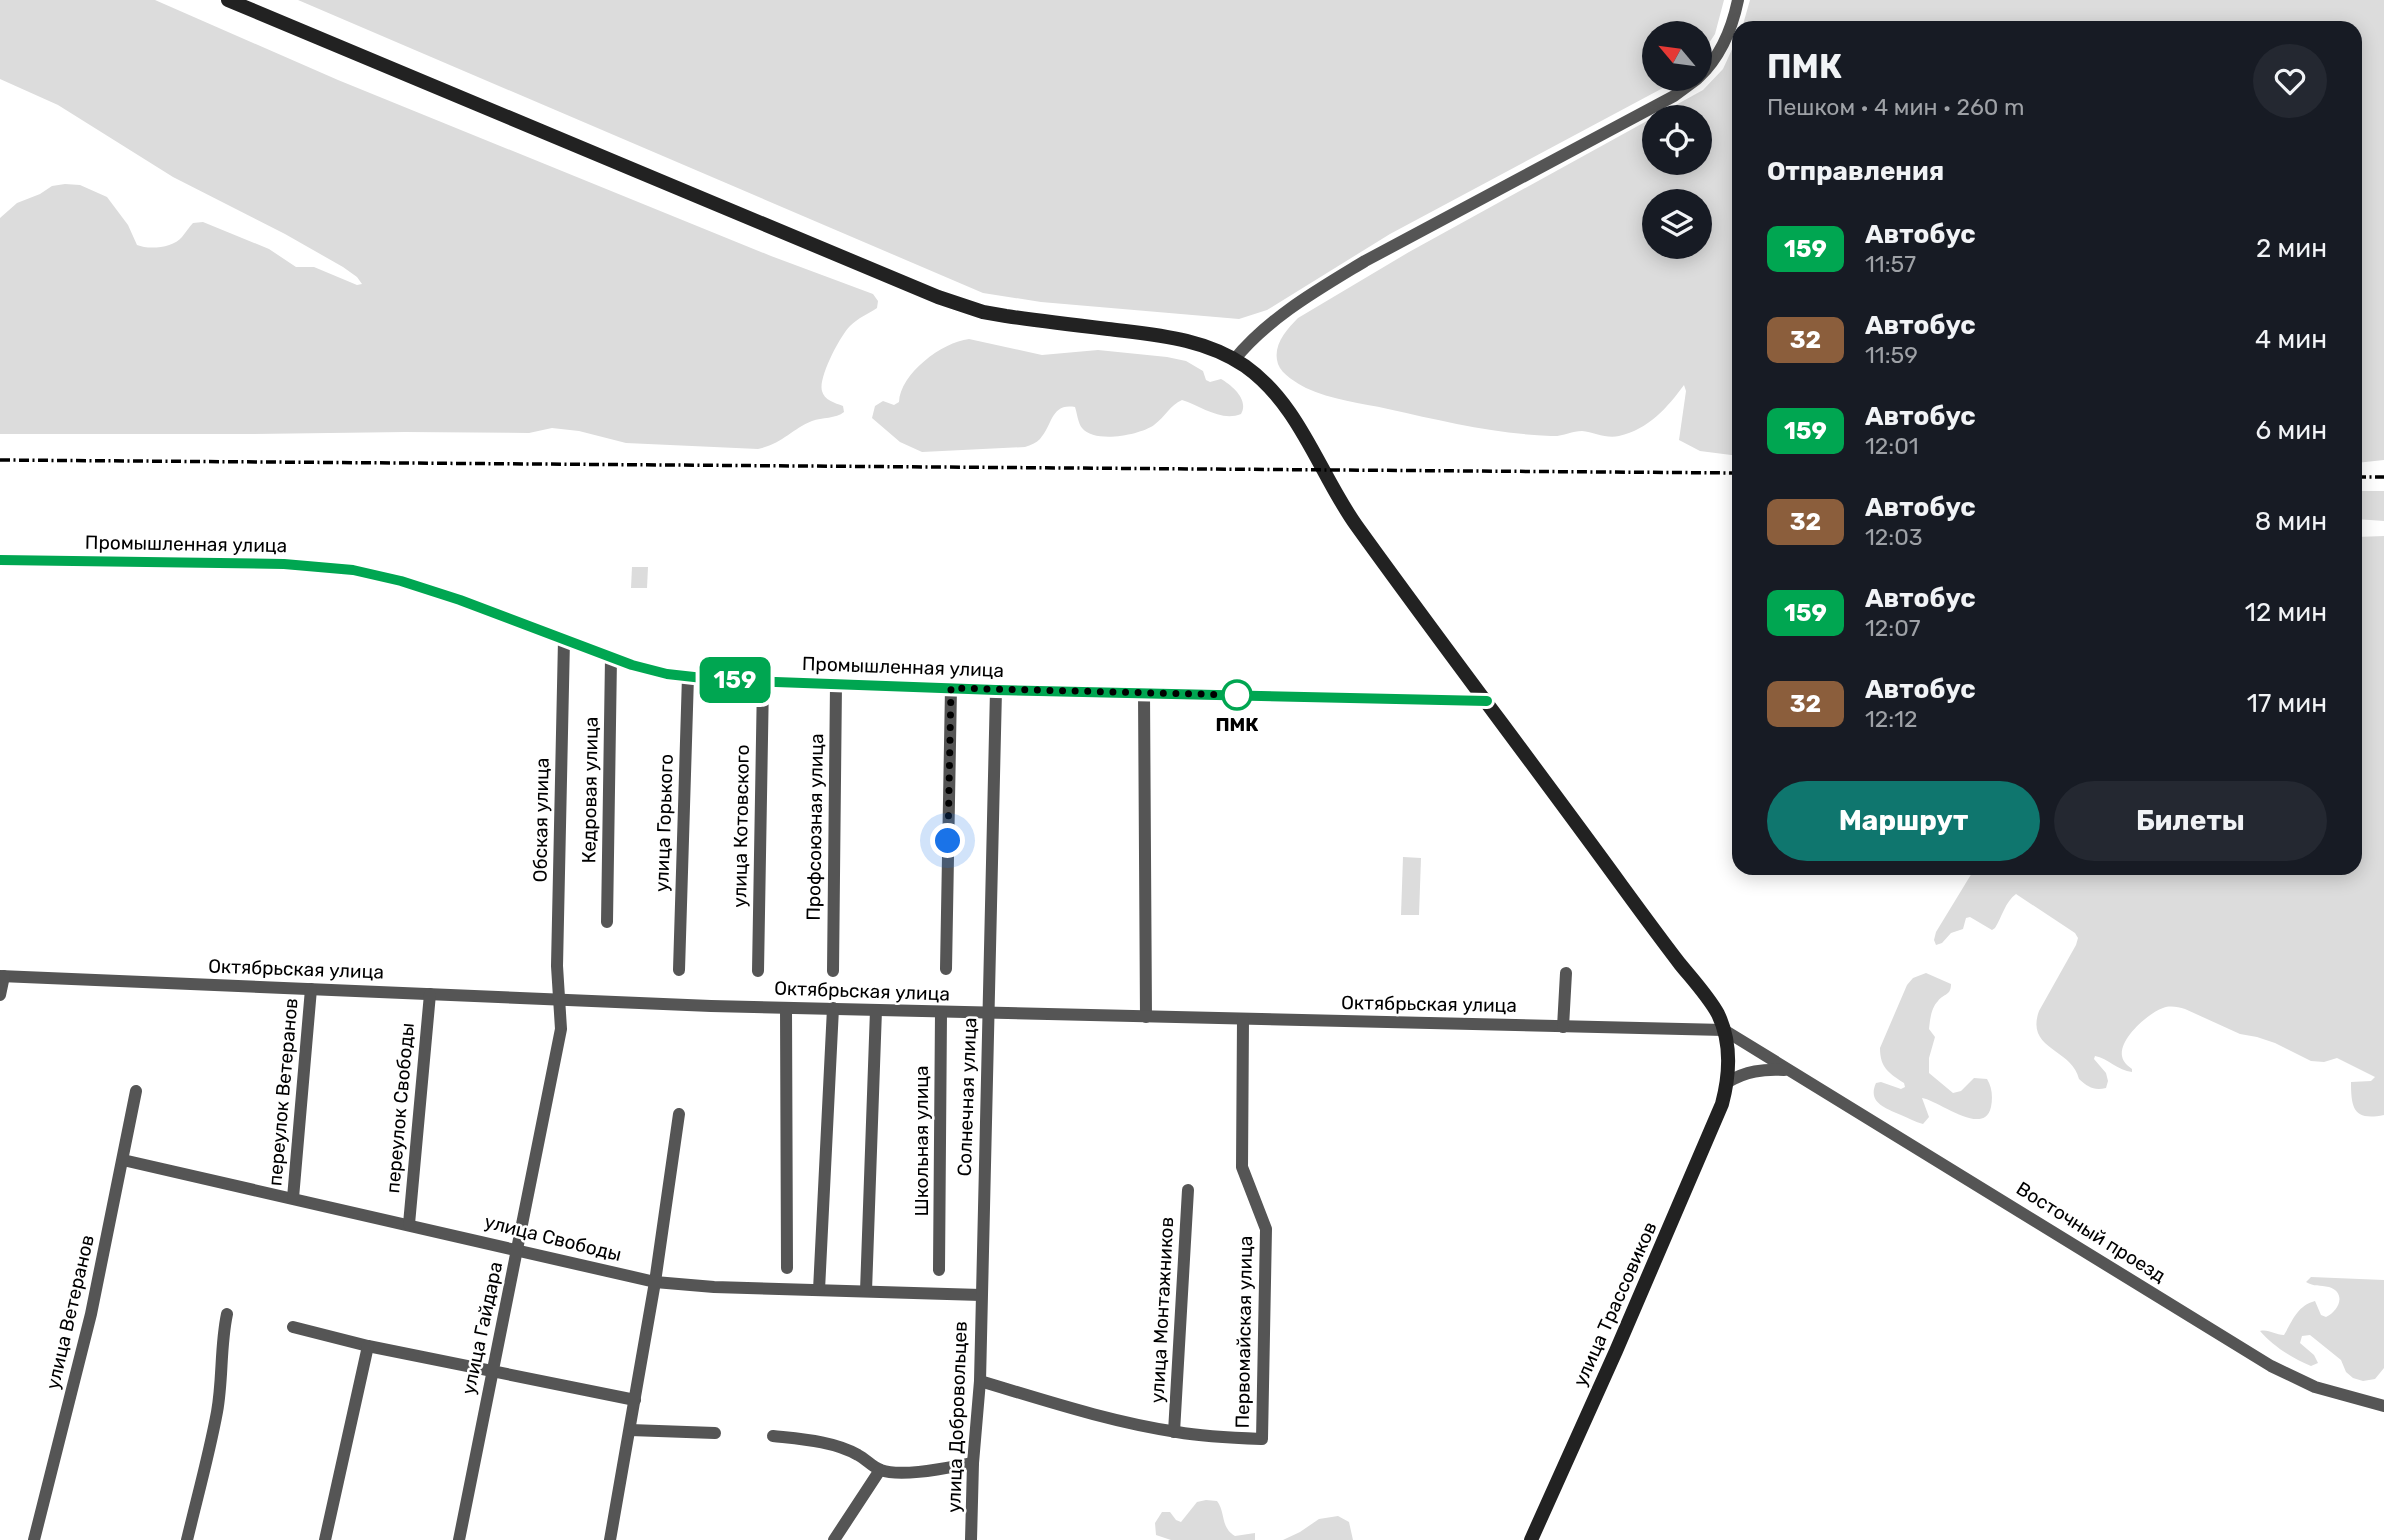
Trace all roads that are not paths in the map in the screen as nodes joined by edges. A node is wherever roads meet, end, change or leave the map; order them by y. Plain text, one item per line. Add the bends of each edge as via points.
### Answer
1 (228, 0) edge
2 (1738, 0) edge
3 (1712, 62) edge
4 (1681, 91) edge
5 (1234, 360) junction
6 (0, 560) edge
7 (564, 640) junction
8 (611, 658) junction
9 (688, 676) junction
10 (763, 681) junction
11 (836, 684) junction
12 (951, 688) junction
13 (996, 690) junction
14 (1144, 693) junction
15 (1487, 701) junction
16 (607, 922) dead end
17 (946, 969) dead end
18 (679, 970) dead end
19 (758, 971) dead end
20 (833, 971) dead end
21 (1566, 973) dead end
22 (2, 976) edge
23 (311, 989) junction
24 (430, 994) junction
25 (0, 995) edge
26 (561, 1000) junction
27 (786, 1008) junction
28 (833, 1009) junction
29 (876, 1010) junction
30 (941, 1013) junction
31 (989, 1013) junction
32 (1146, 1017) junction
33 (1244, 1019) junction
34 (1563, 1027) junction
35 (1724, 1030) junction
36 (1787, 1070) junction
37 (1728, 1082) junction
38 (136, 1091) dead end
39 (679, 1114) dead end
40 (124, 1160) junction
41 (1188, 1190) dead end
42 (293, 1198) junction
43 (409, 1224) junction
44 (517, 1249) junction
45 (787, 1268) dead end
46 (939, 1270) dead end
47 (655, 1282) junction
48 (819, 1290) junction
49 (866, 1292) junction
50 (981, 1295) junction
51 (227, 1314) dead end
52 (293, 1327) dead end
53 (368, 1346) junction
54 (492, 1371) junction
55 (980, 1381) junction
56 (635, 1400) junction
57 (2384, 1406) edge
58 (630, 1430) junction
59 (1174, 1432) junction
60 (715, 1433) dead end
61 (773, 1436) dead end
62 (1262, 1439) joint
63 (973, 1463) junction
64 (880, 1470) junction
65 (34, 1540) edge
66 (187, 1540) edge
67 (325, 1540) edge
68 (459, 1540) edge
69 (610, 1540) edge
70 (834, 1540) edge
71 (971, 1540) edge
72 (1531, 1540) edge

1 - 5 main road via 959,305 1006,316 1178,338
2 - 3 street via 1727,36
4 - 5 street via 1318,289 1270,324
5 - 15 main road via 1263,381 1288,412 1345,509
6 - 7 main road, Промышленная улица via 342,569 434,591
7 - 8 main road, Промышленная улица
7 - 26 street, Обская улица via 557,966
8 - 9 main road, Промышленная улица
8 - 16 street, Кедровая улица
9 - 10 main road, Промышленная улица
9 - 18 street, улица Горького
10 - 11 main road, Промышленная улица
10 - 19 street, улица Котовского
11 - 12 main road, Промышленная улица
11 - 20 street, Профсоюзная улица
12 - 13 main road, Промышленная улица
12 - 17 street
13 - 14 main road, Промышленная улица
13 - 31 street, Солнечная улица
14 - 15 main road, Промышленная улица
14 - 32 street
15 - 35 main road via 1704,994
21 - 34 street
22 - 23 street, Октябрьская улица
22 - 25 street
23 - 24 street, Октябрьская улица
23 - 42 street, переулок Ветеранов
24 - 26 street, Октябрьская улица
24 - 43 street, переулок Свободы
26 - 27 street, Октябрьская улица
26 - 44 street, улица Гайдара via 558,1051
27 - 28 street, Октябрьская улица
27 - 45 street
28 - 29 street, Октябрьская улица
28 - 48 street
29 - 30 street, Октябрьская улица
29 - 49 street
30 - 31 street, Октябрьская улица
30 - 46 street, Школьная улица
31 - 32 street, Октябрьская улица
31 - 50 street, Солнечная улица
32 - 33 street, Октябрьская улица
33 - 34 street, Октябрьская улица
33 - 62 street, Первомайская улица via 1242,1167 1266,1229
34 - 35 street, Октябрьская улица
35 - 36 street, Восточный проезд
35 - 37 main road, улица Трассовиков
36 - 37 street via 1753,1071
36 - 57 street, Восточный проезд via 2271,1366 2315,1387
37 - 72 main road, улица Трассовиков via 1705,1146
38 - 40 street, улица Ветеранов
39 - 47 street
40 - 42 street, улица Свободы
40 - 65 street, улица Ветеранов
41 - 59 street, улица Монтажников
42 - 43 street, улица Свободы
43 - 44 street, улица Свободы
44 - 47 street, улица Свободы
44 - 54 street, улица Гайдара
47 - 48 street, улица Свободы
47 - 56 street
48 - 49 street, улица Свободы
49 - 50 street, улица Свободы
50 - 55 street, улица Добровольцев
51 - 66 street via 216,1413
52 - 53 street
53 - 54 street
53 - 67 street
54 - 56 street
54 - 68 street, улица Гайдара
55 - 59 street, улица Монтажников
55 - 63 street, улица Добровольцев
56 - 58 street
58 - 60 street
58 - 69 street
59 - 62 street, улица Монтажников
61 - 64 street via 841,1448
63 - 64 street via 923,1471
63 - 71 street, улица Добровольцев
64 - 70 street

